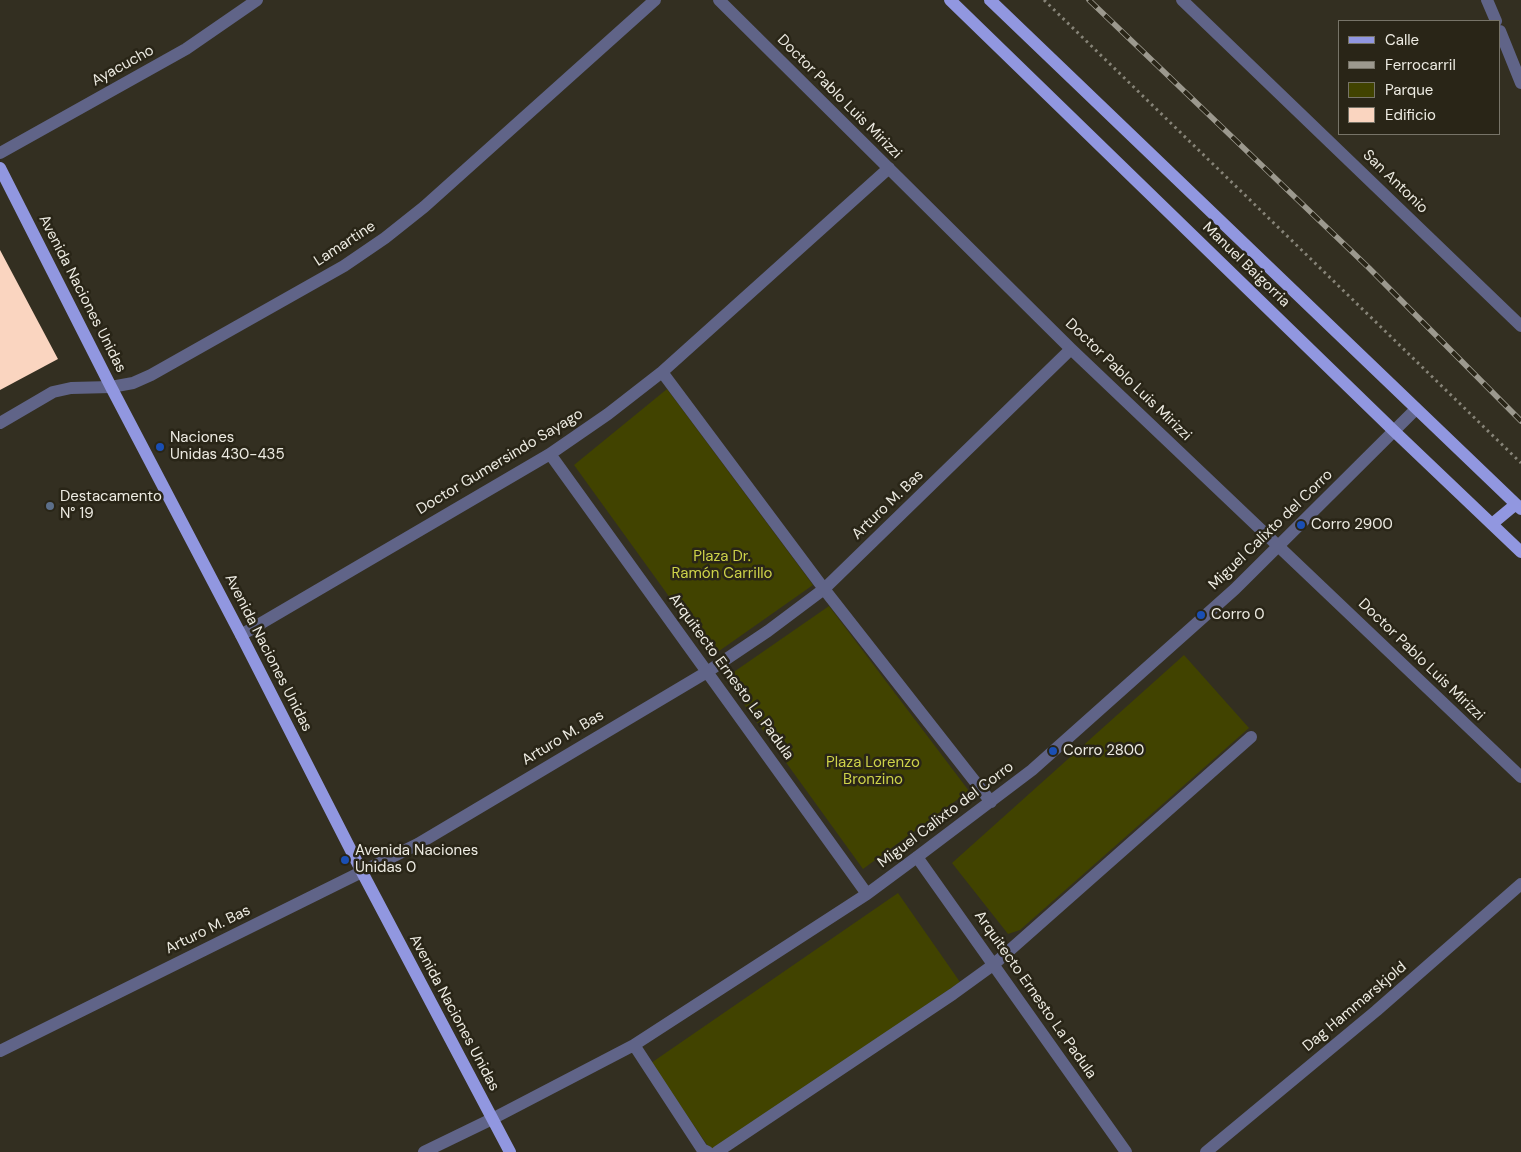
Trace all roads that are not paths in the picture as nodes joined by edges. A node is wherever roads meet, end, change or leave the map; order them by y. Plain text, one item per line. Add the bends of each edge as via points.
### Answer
1 (257, 0) edge
2 (654, 0) edge
3 (718, 0) edge
4 (950, 0) edge
5 (990, 0) edge
6 (1182, 0) edge
7 (1487, 0) edge
8 (1496, 20) edge
9 (1501, 33) edge
10 (1521, 83) edge
11 (0, 153) edge
12 (0, 168) edge
13 (888, 168) junction
14 (1521, 326) edge
15 (1071, 349) junction
16 (662, 372) junction
17 (111, 388) junction
18 (1416, 409) junction
19 (0, 423) edge
20 (1394, 431) junction
21 (550, 454) junction
22 (1519, 504) edge
23 (1492, 524) junction
24 (1279, 547) junction
25 (1521, 552) edge
26 (824, 589) junction
27 (241, 635) junction
28 (707, 672) junction
29 (1252, 737) dead end
30 (1521, 777) edge
31 (991, 802) junction
32 (917, 857) junction
33 (362, 872) junction
34 (1521, 884) edge
35 (868, 894) junction
36 (993, 965) junction
37 (634, 1045) junction
38 (0, 1051) edge
39 (492, 1119) junction
40 (424, 1152) edge
41 (510, 1152) edge
42 (708, 1152) edge
43 (717, 1152) edge
44 (1126, 1152) edge
45 (1206, 1152) edge

1 - 11 street, Ayacucho via 186,49
2 - 17 street, Lamartine via 424,207 385,238 344,266 152,375
3 - 13 street, Doctor Pablo Luis Mirizzi
4 - 20 main road, Manuel Baigorria
5 - 18 main road, Manuel Baigorria
6 - 14 street, San Antonio
7 - 8 street
9 - 10 street
12 - 17 main road, Avenida Naciones Unidas
13 - 15 street, Doctor Pablo Luis Mirizzi
13 - 16 street, Doctor Gumersindo Sayago
15 - 24 street, Doctor Pablo Luis Mirizzi
15 - 26 street, Arturo M. Bas
16 - 21 street, Doctor Gumersindo Sayago
16 - 26 street
17 - 19 street, Lamartine via 71,388 53,392
17 - 27 main road, Avenida Naciones Unidas
18 - 20 street, Miguel Calixto del Corro
18 - 22 main road, Manuel Baigorria
20 - 23 main road, Manuel Baigorria
20 - 24 street, Miguel Calixto del Corro
21 - 27 street, Doctor Gumersindo Sayago
21 - 28 street, Arquitecto Ernesto La Padula
22 - 23 main road
23 - 25 main road, Manuel Baigorria
24 - 30 street, Doctor Pablo Luis Mirizzi
24 - 31 street, Miguel Calixto del Corro via 1032,770
26 - 28 street, Arturo M. Bas
26 - 31 street
27 - 33 main road, Avenida Naciones Unidas
28 - 33 street, Arturo M. Bas via 418,844
28 - 35 street, Arquitecto Ernesto La Padula
29 - 36 street
31 - 32 street, Miguel Calixto del Corro
32 - 35 street, Miguel Calixto del Corro
32 - 36 street, Arquitecto Ernesto La Padula
33 - 38 street, Arturo M. Bas
33 - 39 main road, Avenida Naciones Unidas
34 - 45 street, Dag Hammarskjold via 1376,1011
35 - 37 street, Miguel Calixto del Corro
36 - 43 street
36 - 44 street, Arquitecto Ernesto La Padula
37 - 39 street, Miguel Calixto del Corro
37 - 42 street via 702,1149
39 - 40 street, Miguel Calixto del Corro
39 - 41 main road, Avenida Naciones Unidas

